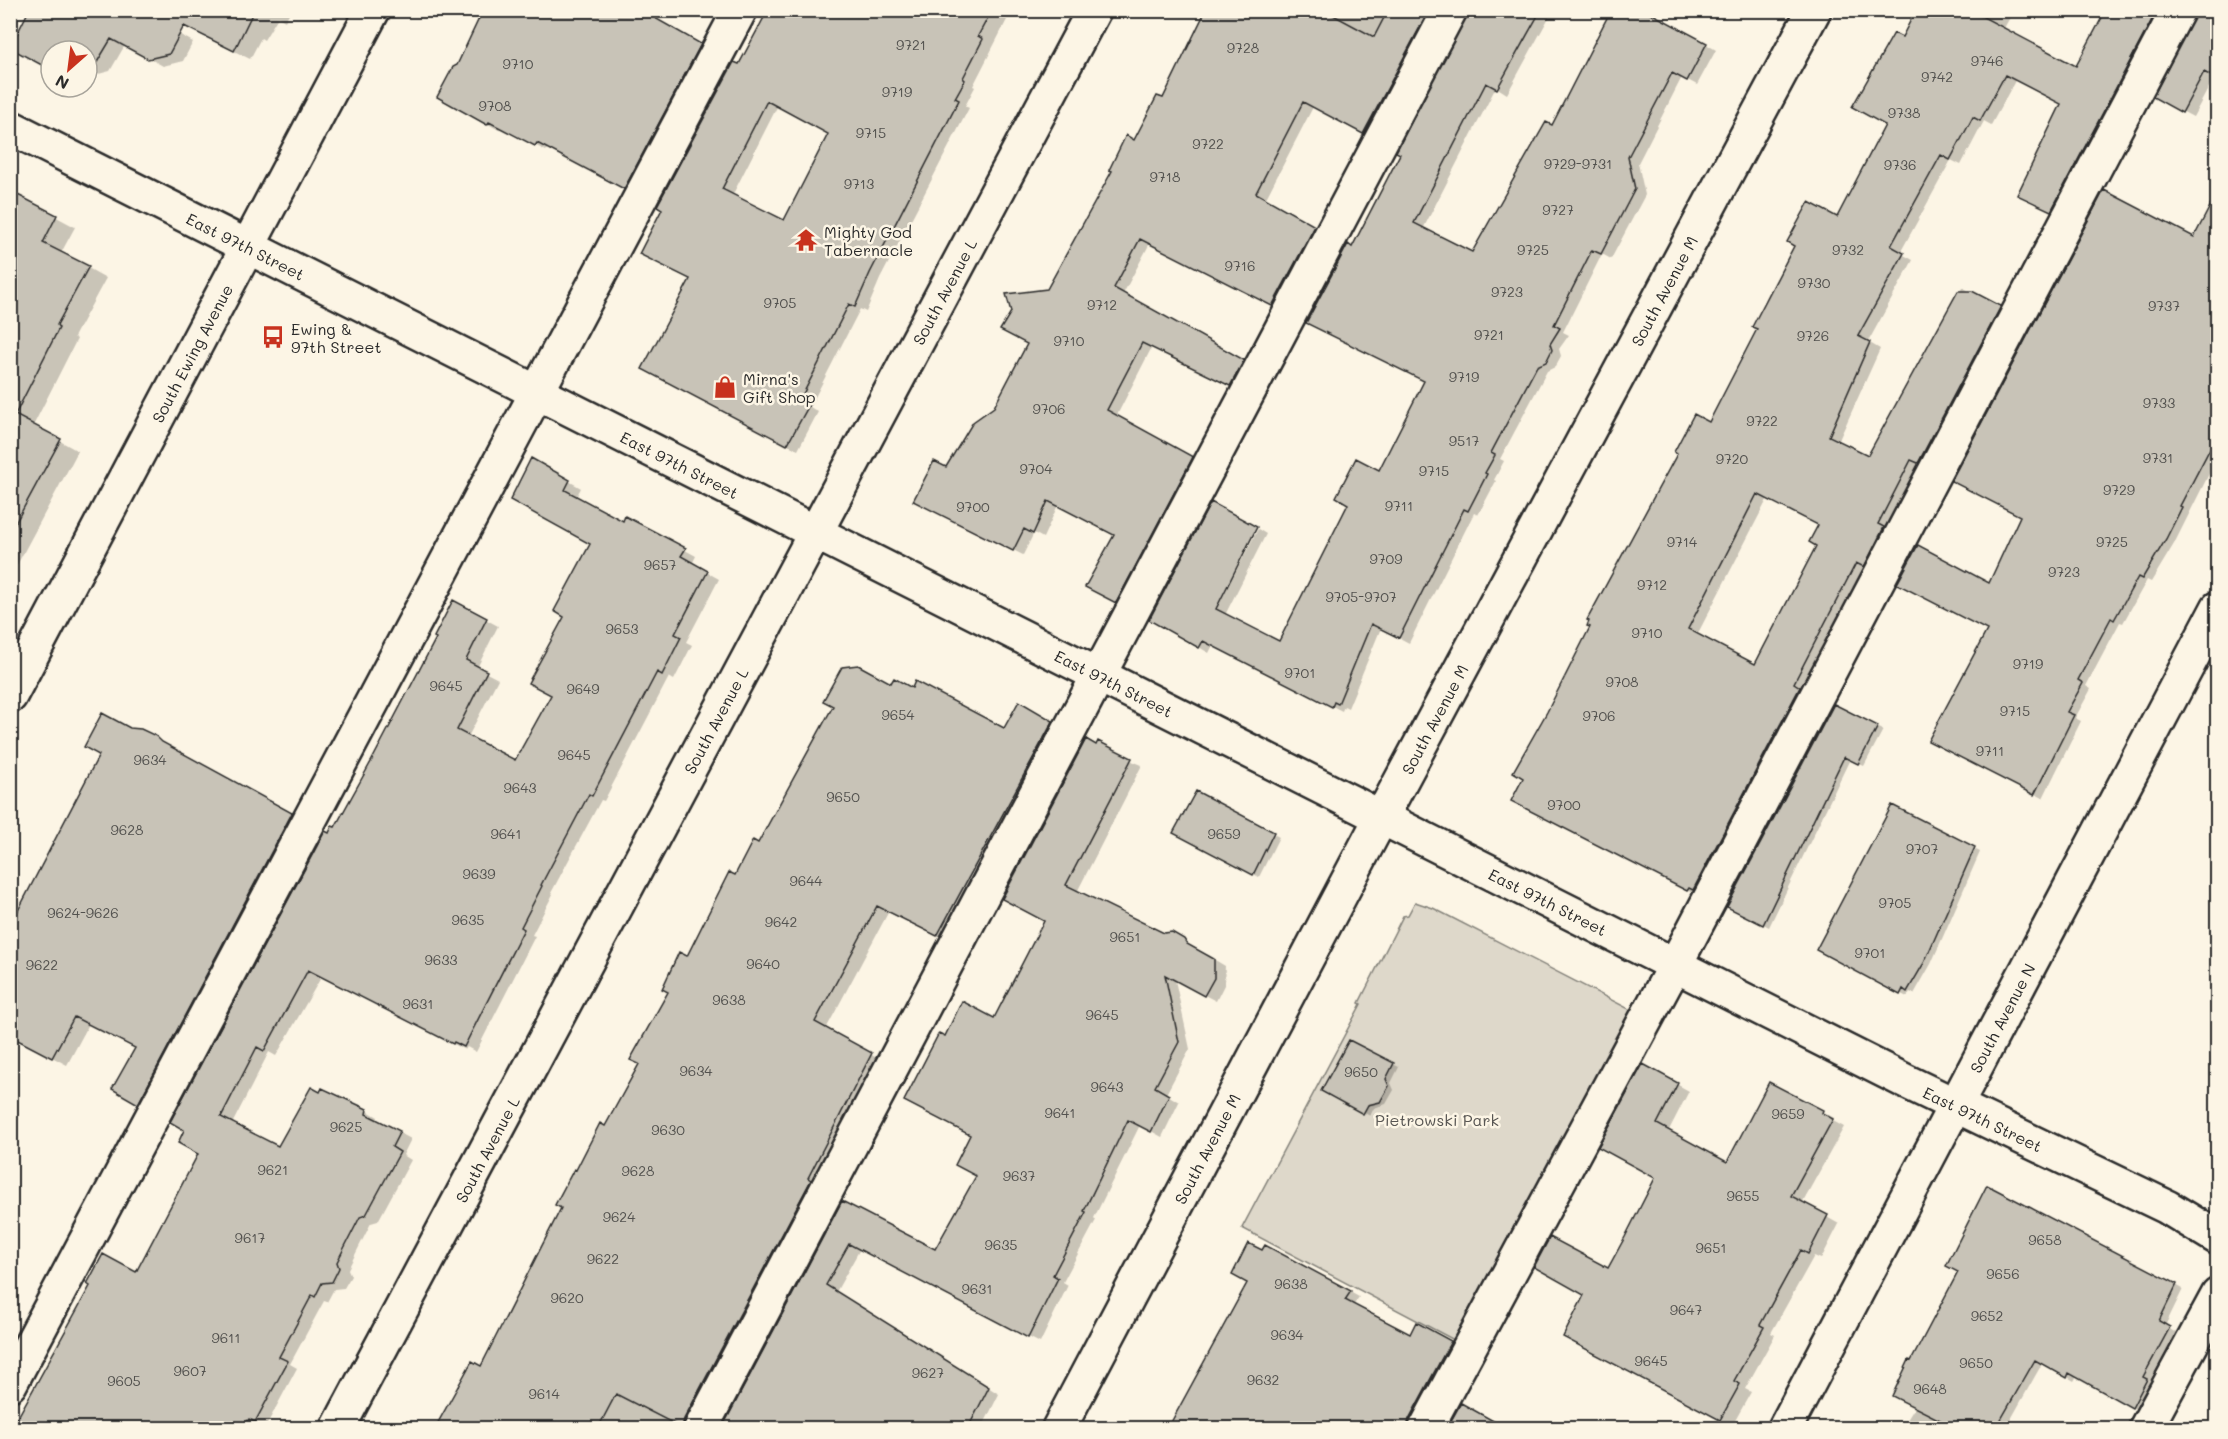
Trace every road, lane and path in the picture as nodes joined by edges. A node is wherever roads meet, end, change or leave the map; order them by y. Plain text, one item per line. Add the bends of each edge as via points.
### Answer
1 (373, 10) edge
2 (740, 10) edge
3 (1094, 10) edge
4 (1450, 10) edge
5 (1814, 10) edge
6 (2178, 10) edge
7 (10, 127) edge
8 (248, 247) junction
9 (536, 393) junction
10 (816, 533) junction
11 (2217, 608) edge
12 (1099, 676) junction
13 (10, 696) edge
14 (1382, 818) junction
15 (1674, 965) junction
16 (1956, 1107) junction
17 (2217, 1238) edge
18 (2217, 1295) edge
19 (10, 1384) edge
20 (338, 1428) edge
21 (701, 1428) edge
22 (1059, 1428) edge
23 (1426, 1428) edge
24 (1785, 1428) edge
25 (2146, 1428) edge

1 - 8 street, South Ewing Avenue
2 - 9 street
3 - 10 street, South Avenue L
4 - 12 street
5 - 14 street, South Avenue M
6 - 15 street
7 - 8 street, East 97th Street
8 - 9 street, East 97th Street
8 - 13 street, South Ewing Avenue
9 - 10 street, East 97th Street
9 - 19 street
10 - 12 street, East 97th Street
10 - 20 street, South Avenue L
11 - 16 street, South Avenue N
12 - 14 street, East 97th Street
12 - 21 street
14 - 15 street, East 97th Street
14 - 22 street, South Avenue M
15 - 16 street, East 97th Street
15 - 23 street
16 - 17 street, East 97th Street via 2167,1207
16 - 24 street, South Avenue N
18 - 25 street

